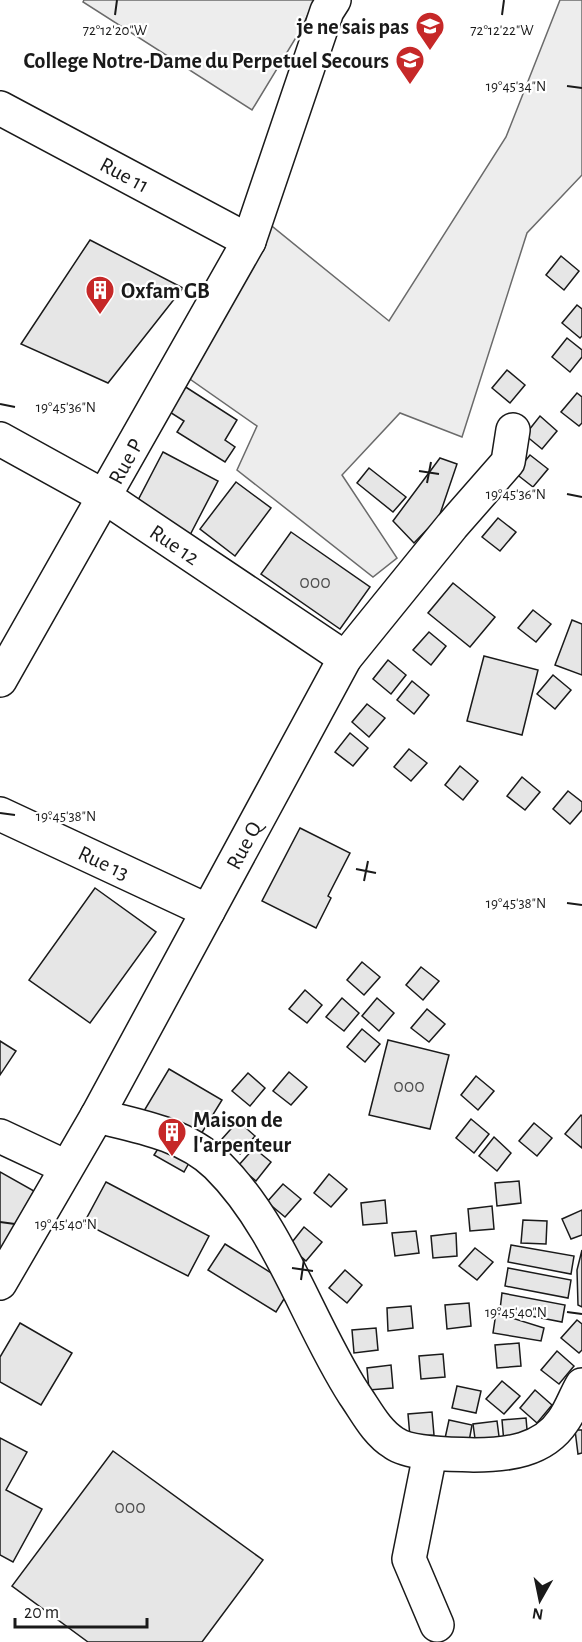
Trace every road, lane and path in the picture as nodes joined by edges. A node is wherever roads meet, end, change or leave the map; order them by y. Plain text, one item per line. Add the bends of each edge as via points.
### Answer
1 (334, 0) edge
2 (0, 108) edge
3 (249, 241) junction
4 (513, 430) dead end
5 (0, 439) edge
6 (105, 497) junction
7 (345, 658) junction
8 (0, 680) edge
9 (0, 814) edge
10 (208, 911) junction
11 (97, 1116) junction
12 (0, 1136) edge
13 (66, 1167) junction
14 (0, 1283) edge
15 (582, 1385) edge
16 (430, 1454) junction
17 (437, 1625) dead end

1 - 3 street, Rue P
2 - 3 street, Rue 11
3 - 6 street, Rue P
4 - 7 street, Rue Q via 508,462
5 - 6 street, Rue 12
6 - 7 street, Rue 12
6 - 8 street, Rue P
7 - 10 street, Rue Q
9 - 10 street, Rue 13
10 - 11 street, Rue Q
11 - 13 street, Rue Q
11 - 16 street via 148,1129 198,1149 218,1166 255,1213 290,1271 334,1364 375,1426 395,1444
12 - 13 street
13 - 14 street, Rue Q
15 - 16 street via 563,1422 541,1443 511,1453
16 - 17 street via 409,1559

